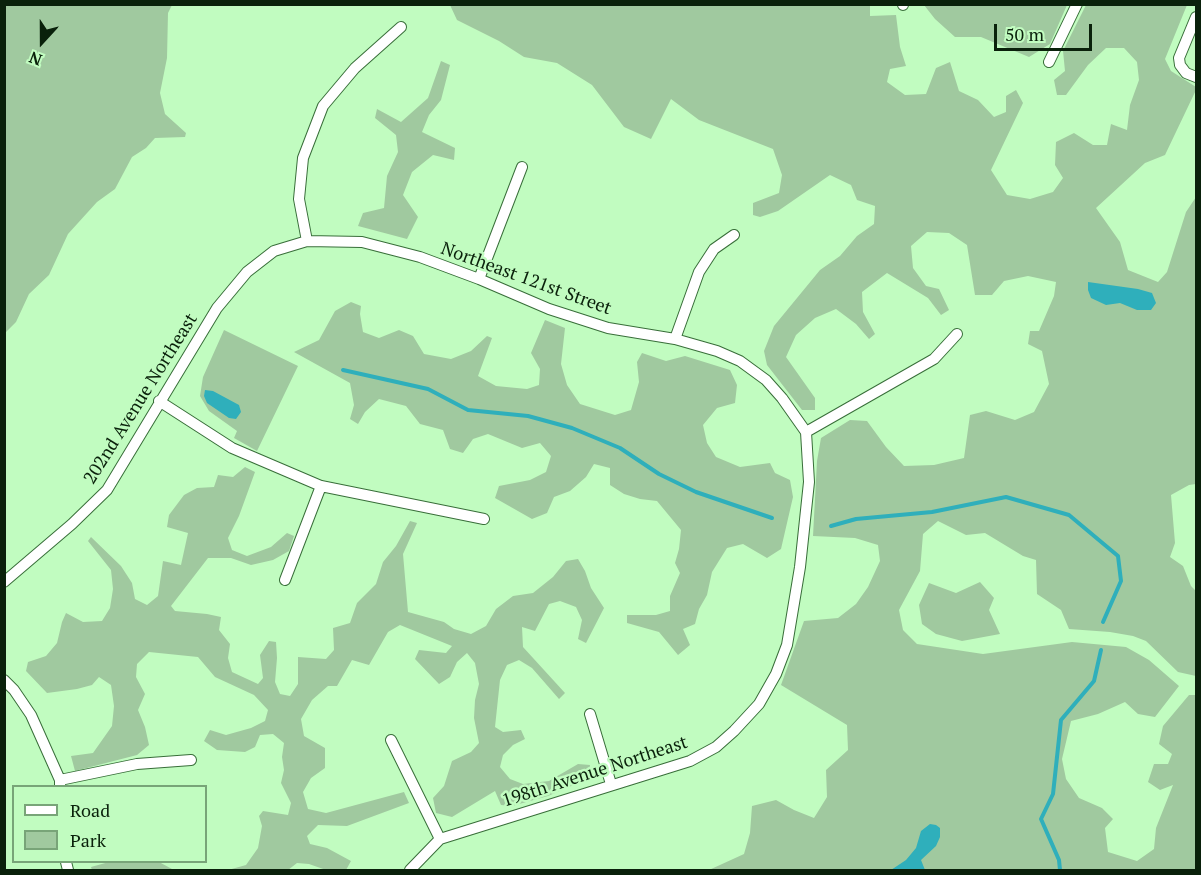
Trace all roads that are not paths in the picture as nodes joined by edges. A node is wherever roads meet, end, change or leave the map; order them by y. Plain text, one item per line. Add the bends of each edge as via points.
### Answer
1 (1077, 4) edge
2 (1197, 16) edge
3 (401, 27) dead end
4 (1049, 62) dead end
5 (1197, 77) edge
6 (522, 167) dead end
7 (734, 235) dead end
8 (307, 241) junction
9 (479, 279) junction
10 (957, 334) dead end
11 (675, 339) junction
12 (159, 401) junction
13 (807, 432) junction
14 (321, 486) junction
15 (484, 519) dead end
16 (285, 580) dead end
17 (4, 582) edge
18 (4, 680) edge
19 (590, 714) dead end
20 (391, 740) dead end
21 (191, 760) dead end
22 (60, 783) edge
23 (611, 784) junction
24 (440, 839) junction
25 (410, 870) edge

1 - 4 street
2 - 5 street via 1179,58 1186,73
3 - 8 street via 355,68 323,106 303,158 299,199
6 - 9 street
7 - 11 street via 714,249 699,272
8 - 9 street, Northeast 121st Street via 362,242 420,257
8 - 12 street, 202nd Avenue Northeast via 274,251 247,272 217,308
9 - 11 street, Northeast 121st Street via 549,309 608,328
10 - 13 street via 934,359
11 - 13 street, Northeast 121st Street via 740,361 766,380
12 - 14 street via 232,448
12 - 17 street, 202nd Avenue Northeast via 107,490
13 - 23 street, 198th Avenue Northeast via 809,482 800,567 787,645 776,674 759,704 716,747 690,761
14 - 15 street
14 - 16 street
18 - 22 street via 31,715
19 - 23 street
20 - 24 street
21 - 22 street via 138,764
23 - 24 street, 198th Avenue Northeast
24 - 25 street, 198th Avenue Northeast

